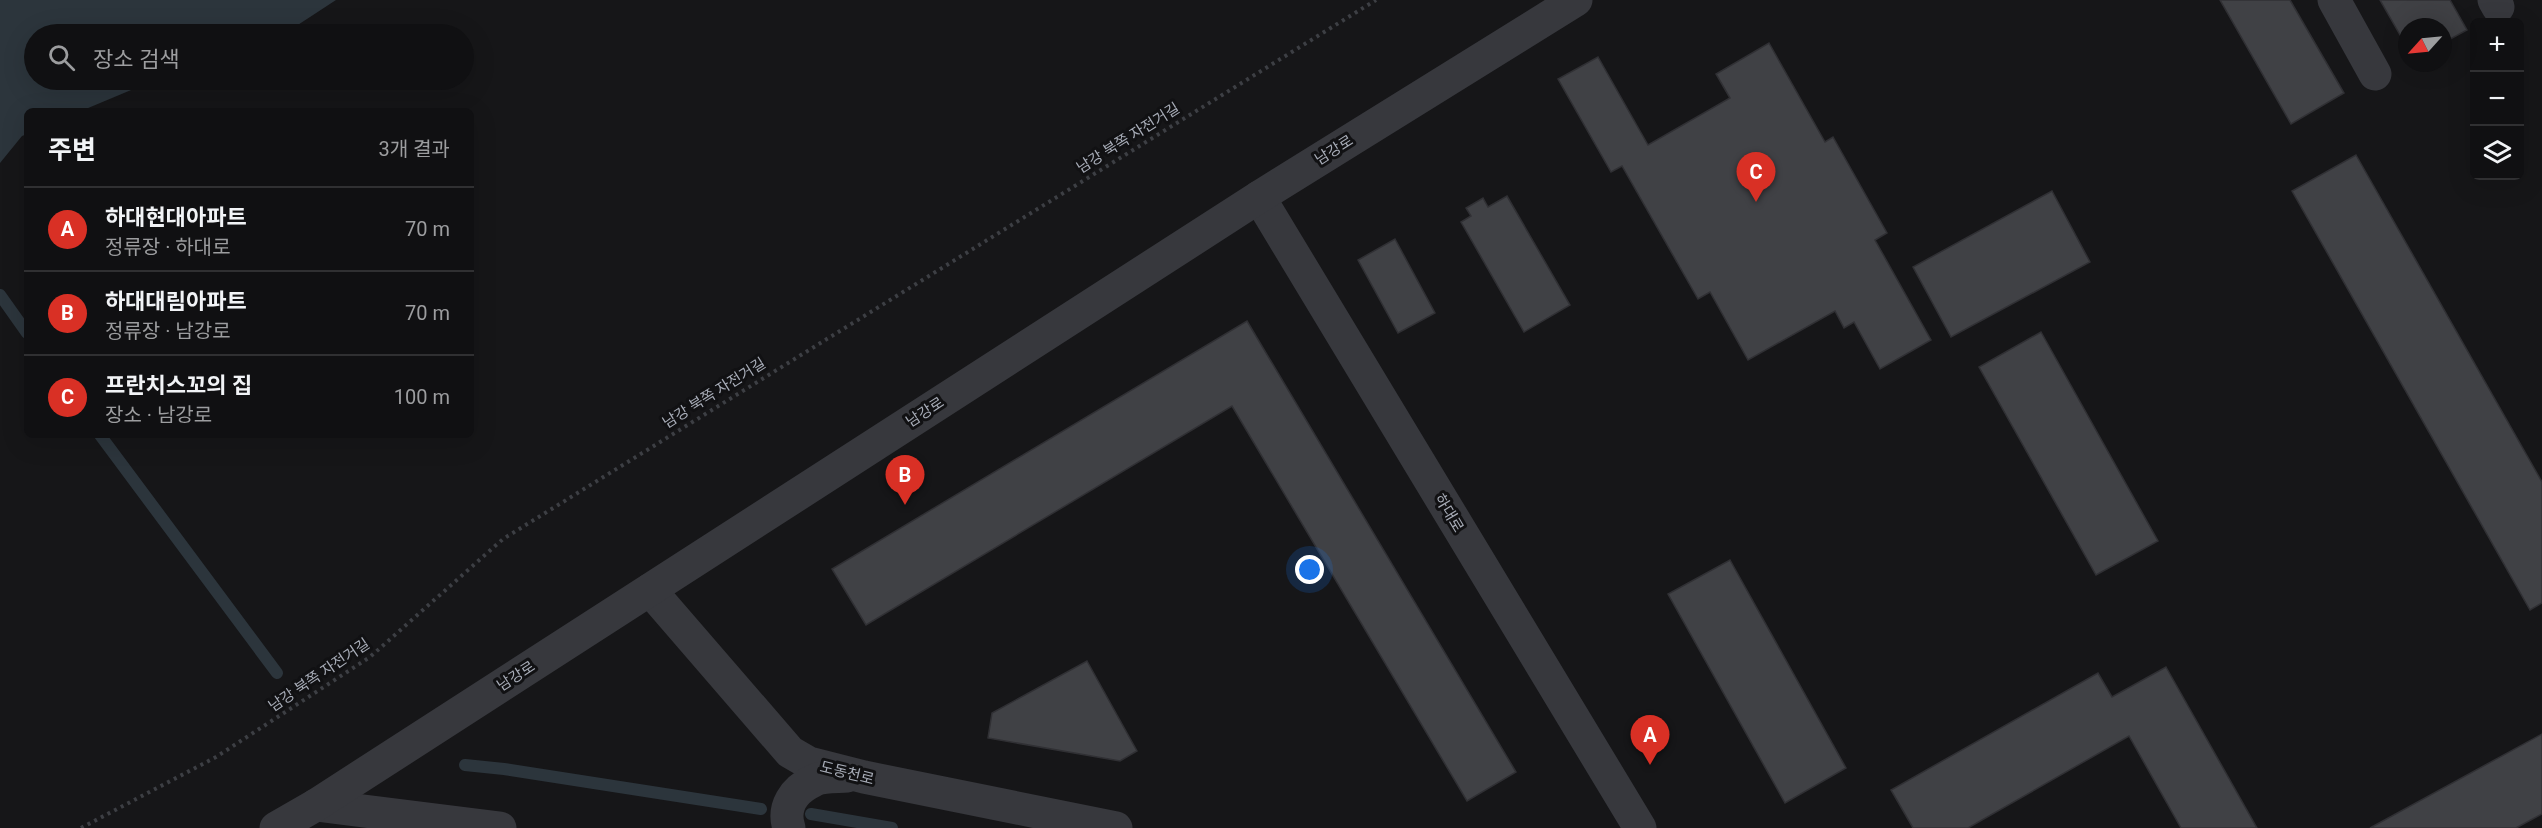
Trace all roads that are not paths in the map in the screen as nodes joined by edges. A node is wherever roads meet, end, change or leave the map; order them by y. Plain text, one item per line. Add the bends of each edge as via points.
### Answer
1 (1576, 0) edge
2 (2334, 0) edge
3 (2375, 74) dead end
4 (1258, 197) junction
5 (650, 590) junction
6 (855, 775) junction
7 (316, 805) junction
8 (276, 828) edge
9 (500, 828) edge
10 (789, 828) edge
11 (1116, 828) edge
12 (1640, 828) edge

1 - 4 street, 남강로
2 - 3 street
4 - 5 street, 남강로
4 - 12 street, 하대로
5 - 6 street, 도동천로 via 790,752 809,763
5 - 7 street, 남강로
6 - 10 street via 814,780 790,798 785,818
6 - 11 street, 도동천로
7 - 8 street, 남강로
7 - 9 street

